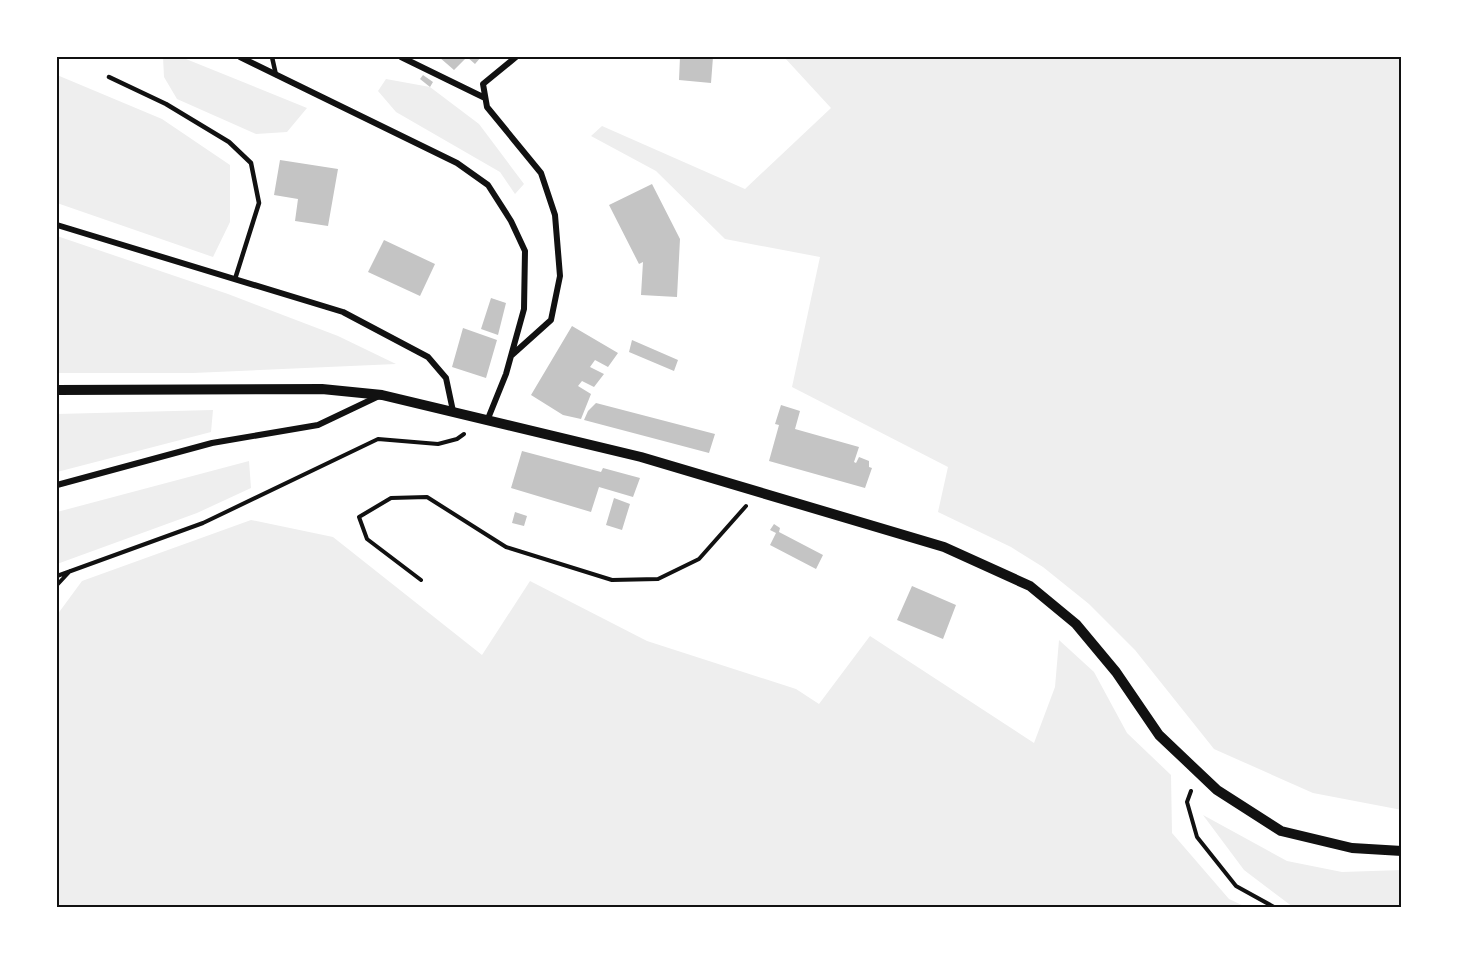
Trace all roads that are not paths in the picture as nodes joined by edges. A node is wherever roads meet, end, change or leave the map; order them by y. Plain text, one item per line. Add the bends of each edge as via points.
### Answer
1 (240, 57) edge
2 (272, 57) edge
3 (401, 57) edge
4 (516, 57) edge
5 (276, 75) junction
6 (109, 77) dead end
7 (486, 98) junction
8 (57, 225) edge
9 (235, 279) junction
10 (512, 355) junction
11 (57, 390) edge
12 (382, 395) junction
13 (453, 411) junction
14 (487, 421) junction
15 (57, 485) edge
16 (1402, 851) edge

1 - 5 street
2 - 5 lane
3 - 7 street
4 - 7 street via 483,84
5 - 10 street via 457,163 488,185 512,221 525,251 524,309
6 - 9 lane via 166,104 230,142 251,163 259,203
7 - 10 street via 487,107 541,173 555,215 560,276 551,320
8 - 9 street
9 - 13 street via 342,312 428,357 446,378
10 - 14 street
11 - 12 street via 322,389
12 - 13 street
12 - 15 street via 318,425 212,443
13 - 14 street
14 - 16 street via 641,457 944,547 1030,586 1076,624 1116,672 1159,735 1217,790 1281,831 1352,848

